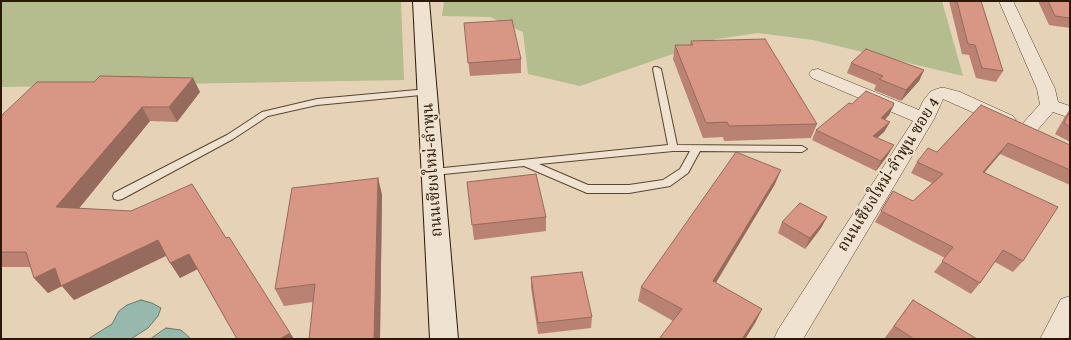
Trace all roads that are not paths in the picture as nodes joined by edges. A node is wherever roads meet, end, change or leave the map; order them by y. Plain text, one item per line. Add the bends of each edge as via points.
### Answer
1 (421, 1) edge
2 (1006, 1) edge
3 (657, 69) dead end
4 (818, 74) dead end
5 (428, 92) junction
6 (1049, 105) junction
7 (1070, 112) edge
8 (924, 119) junction
9 (673, 148) junction
10 (696, 149) junction
11 (802, 149) dead end
12 (526, 162) junction
13 (434, 172) junction
14 (118, 196) dead end
15 (1070, 307) edge
16 (444, 339) edge
17 (788, 339) edge
18 (1054, 339) edge

1 - 5 main road, ถนนเชียงใหม่-ลำพูน
2 - 6 street via 1046,89
3 - 9 lane
4 - 8 street
5 - 13 main road, ถนนเชียงใหม่-ลำพูน
5 - 14 lane via 317,102 265,114 230,137
6 - 7 street
6 - 8 street, ถนนเชียงใหม่-ลำพูน ซอย 4 via 1036,134 945,93 937,95
8 - 17 street, ถนนเชียงใหม่-ลำพูน ซอย 4
9 - 10 lane
9 - 12 lane
10 - 11 lane
10 - 12 lane via 684,171 666,183 629,189 587,189
12 - 13 lane
13 - 16 main road, ถนนเชียงใหม่-ลำพูน
15 - 18 street

